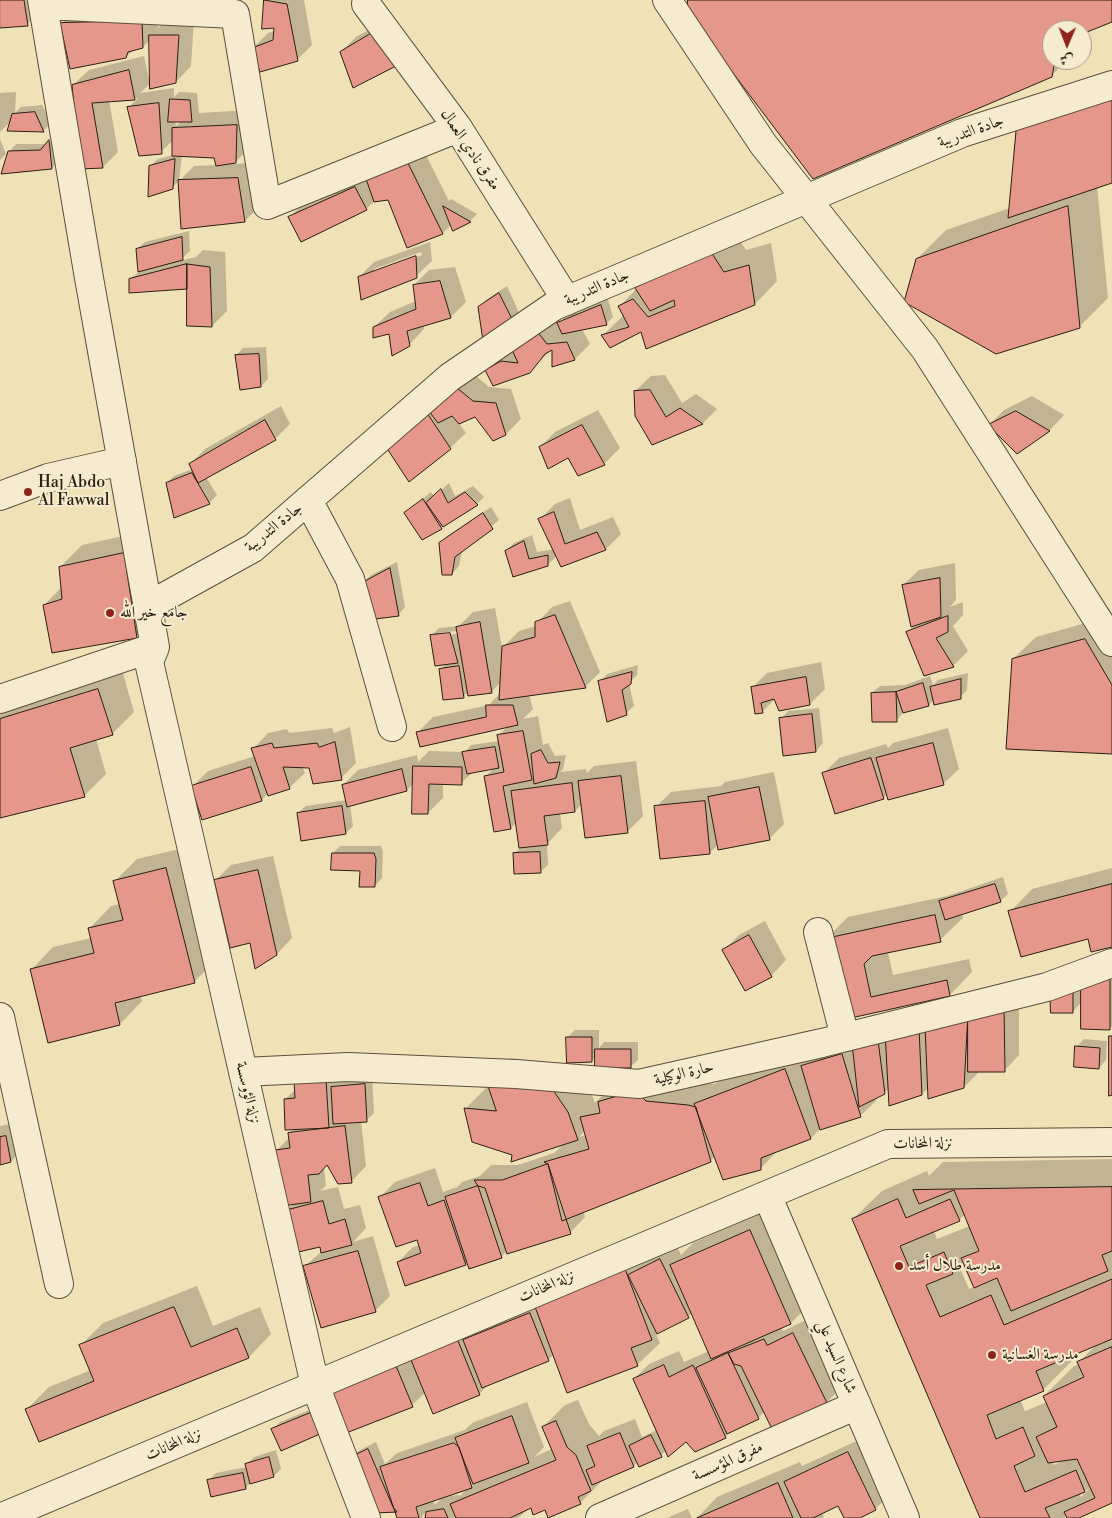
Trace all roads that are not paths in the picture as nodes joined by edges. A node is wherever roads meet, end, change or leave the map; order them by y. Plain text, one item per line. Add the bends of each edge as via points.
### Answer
1 (667, 0) edge
2 (42, 2) edge
3 (366, 4) dead end
4 (235, 7) edge
5 (1112, 85) edge
6 (458, 128) junction
7 (807, 199) junction
8 (567, 301) junction
9 (122, 461) junction
10 (0, 496) edge
11 (308, 500) junction
12 (148, 606) junction
13 (1112, 642) edge
14 (152, 654) junction
15 (0, 699) edge
16 (392, 727) dead end
17 (818, 932) dead end
18 (1112, 963) edge
19 (0, 1016) edge
20 (845, 1037) junction
21 (243, 1072) junction
22 (1112, 1142) edge
23 (767, 1195) junction
24 (59, 1284) dead end
25 (314, 1385) junction
26 (856, 1405) junction
27 (0, 1518) edge
28 (366, 1518) edge
29 (600, 1518) edge
30 (905, 1518) edge

1 - 7 street via 763,144
2 - 4 street
2 - 9 street, نزلة الؤوسسة
3 - 6 street, مفرق نادي العمال
4 - 6 street via 267,206
5 - 7 street, جادة التدريبة via 962,133
6 - 8 street, مفرق نادي العمال
7 - 8 street, جادة التدريبة
7 - 13 street via 925,349
8 - 11 street, جادة التدريبة via 554,306 450,377
9 - 10 street via 48,478
9 - 12 street, نزلة الؤوسسة
11 - 12 street, جادة التدريبة via 253,548
11 - 16 street via 350,579
12 - 14 street, نزلة الؤوسسة
14 - 15 street
14 - 21 street, نزلة الؤوسسة
17 - 20 street
18 - 20 street, حارة الوكيلية via 1047,986
19 - 24 street
20 - 21 street, حارة الوكيلية via 639,1084 516,1074 348,1067
21 - 25 street, نزلة الؤوسسة
22 - 23 street, نزلة المخانات via 888,1144
23 - 25 street, نزلة المخانات
23 - 26 street, شارع السيد علي
25 - 27 street, نزلة المخانات
25 - 28 street, نزلة الؤوسسة
26 - 29 street, مفرق المؤسسىة
26 - 30 street, شارع السيد علي

